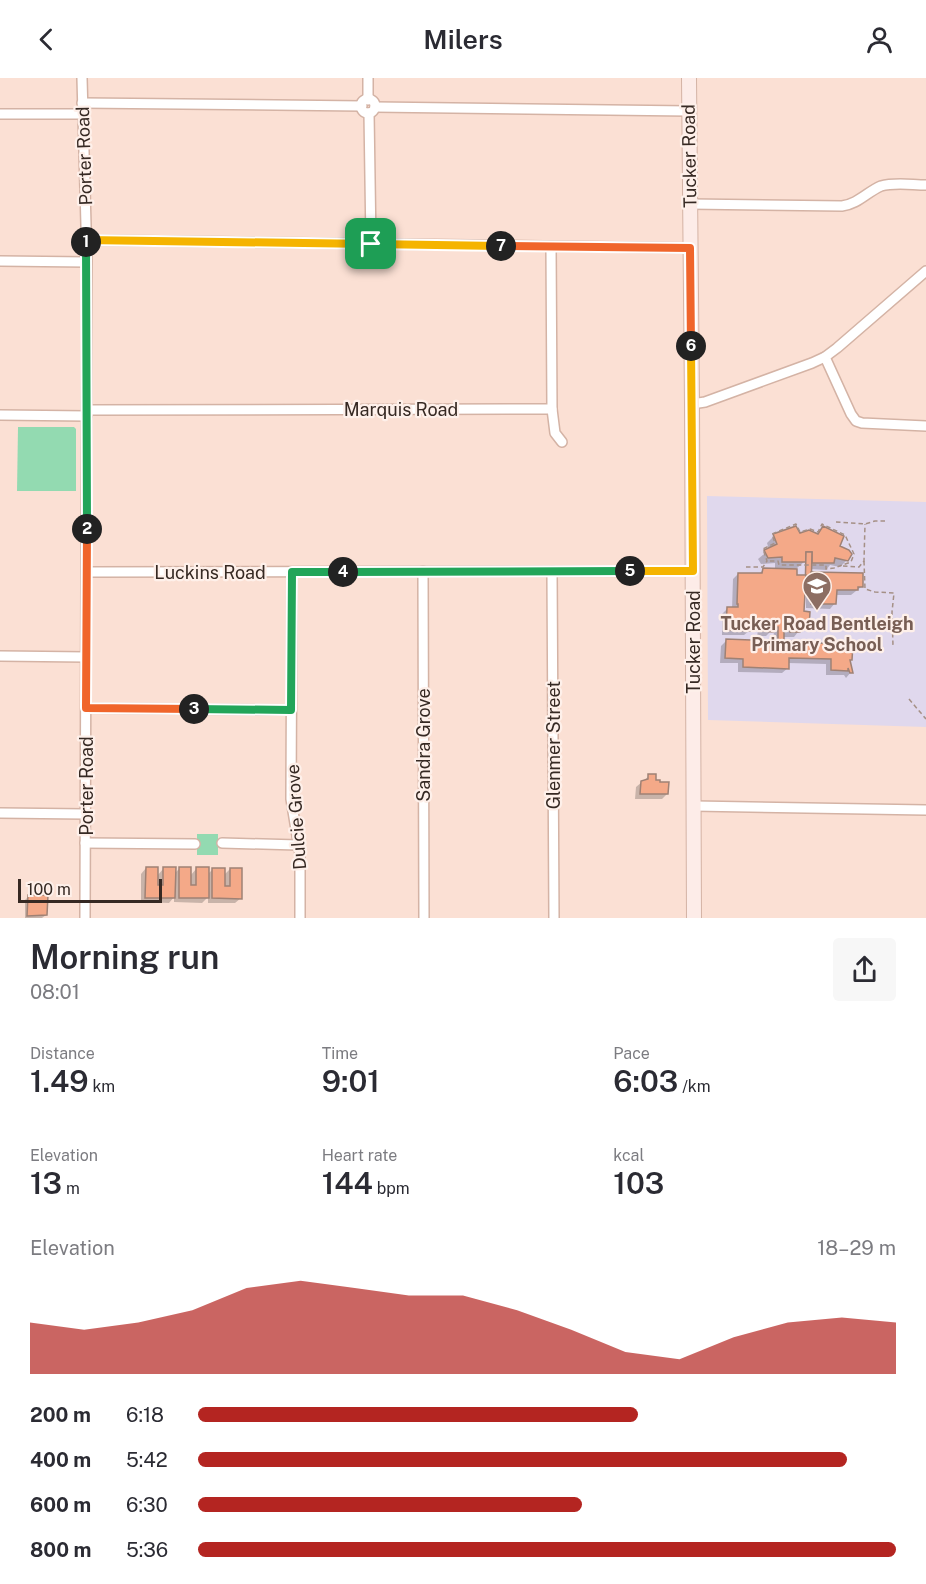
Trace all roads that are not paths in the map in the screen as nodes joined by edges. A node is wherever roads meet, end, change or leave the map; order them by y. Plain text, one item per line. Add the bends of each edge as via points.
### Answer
1 (82, 78) edge
2 (368, 78) edge
3 (689, 78) edge
4 (82, 103) junction
5 (368, 106) junction
6 (689, 111) junction
7 (0, 114) edge
8 (82, 114) junction
9 (926, 185) edge
10 (690, 204) junction
11 (86, 240) junction
12 (371, 244) junction
13 (551, 246) junction
14 (690, 248) junction
15 (0, 261) edge
16 (87, 262) junction
17 (926, 271) edge
18 (825, 357) junction
19 (692, 404) junction
20 (552, 409) junction
21 (87, 413) junction
22 (0, 415) edge
23 (926, 426) edge
24 (562, 442) dead end
25 (423, 571) junction
26 (552, 571) junction
27 (693, 571) junction
28 (87, 572) junction
29 (292, 572) junction
30 (0, 656) edge
31 (86, 657) junction
32 (86, 708) junction
33 (291, 710) junction
34 (694, 806) junction
35 (926, 810) edge
36 (0, 813) edge
37 (86, 814) junction
38 (85, 843) junction
39 (222, 843) dead end
40 (195, 844) dead end
41 (298, 845) junction
42 (85, 918) edge
43 (300, 918) edge
44 (424, 918) edge
45 (554, 918) edge
46 (694, 918) edge

1 - 4 street, Porter Road
2 - 5 street
3 - 6 street, Tucker Road
4 - 5 street
4 - 8 street, Porter Road
5 - 6 street
5 - 12 street
6 - 10 street, Tucker Road
7 - 8 street
8 - 11 street, Porter Road
9 - 10 street via 884,186 842,206
10 - 14 street, Tucker Road
11 - 12 street
11 - 16 street, Porter Road
12 - 13 street
13 - 14 street
13 - 20 street
14 - 19 street, Tucker Road
15 - 16 street
16 - 21 street, Porter Road
17 - 18 street
18 - 19 street
18 - 23 street via 856,421
19 - 27 street, Tucker Road
20 - 21 street, Marquis Road
20 - 24 street via 553,428
21 - 22 street, Marquis Road
21 - 28 street, Porter Road
25 - 26 street, Luckins Road
25 - 29 street, Luckins Road
25 - 44 street, Sandra Grove
26 - 27 street, Luckins Road
26 - 45 street, Glenmer Street
27 - 34 street, Tucker Road
28 - 29 street, Luckins Road
28 - 31 street, Porter Road
29 - 33 street, Dulcie Grove
30 - 31 street
31 - 32 street, Porter Road
32 - 33 street
32 - 37 street, Porter Road
33 - 41 street, Dulcie Grove via 292,805
34 - 35 street
34 - 46 street, Tucker Road
36 - 37 street
37 - 38 street, Porter Road
38 - 40 street
38 - 42 street, Porter Road
39 - 41 street
41 - 43 street, Dulcie Grove

